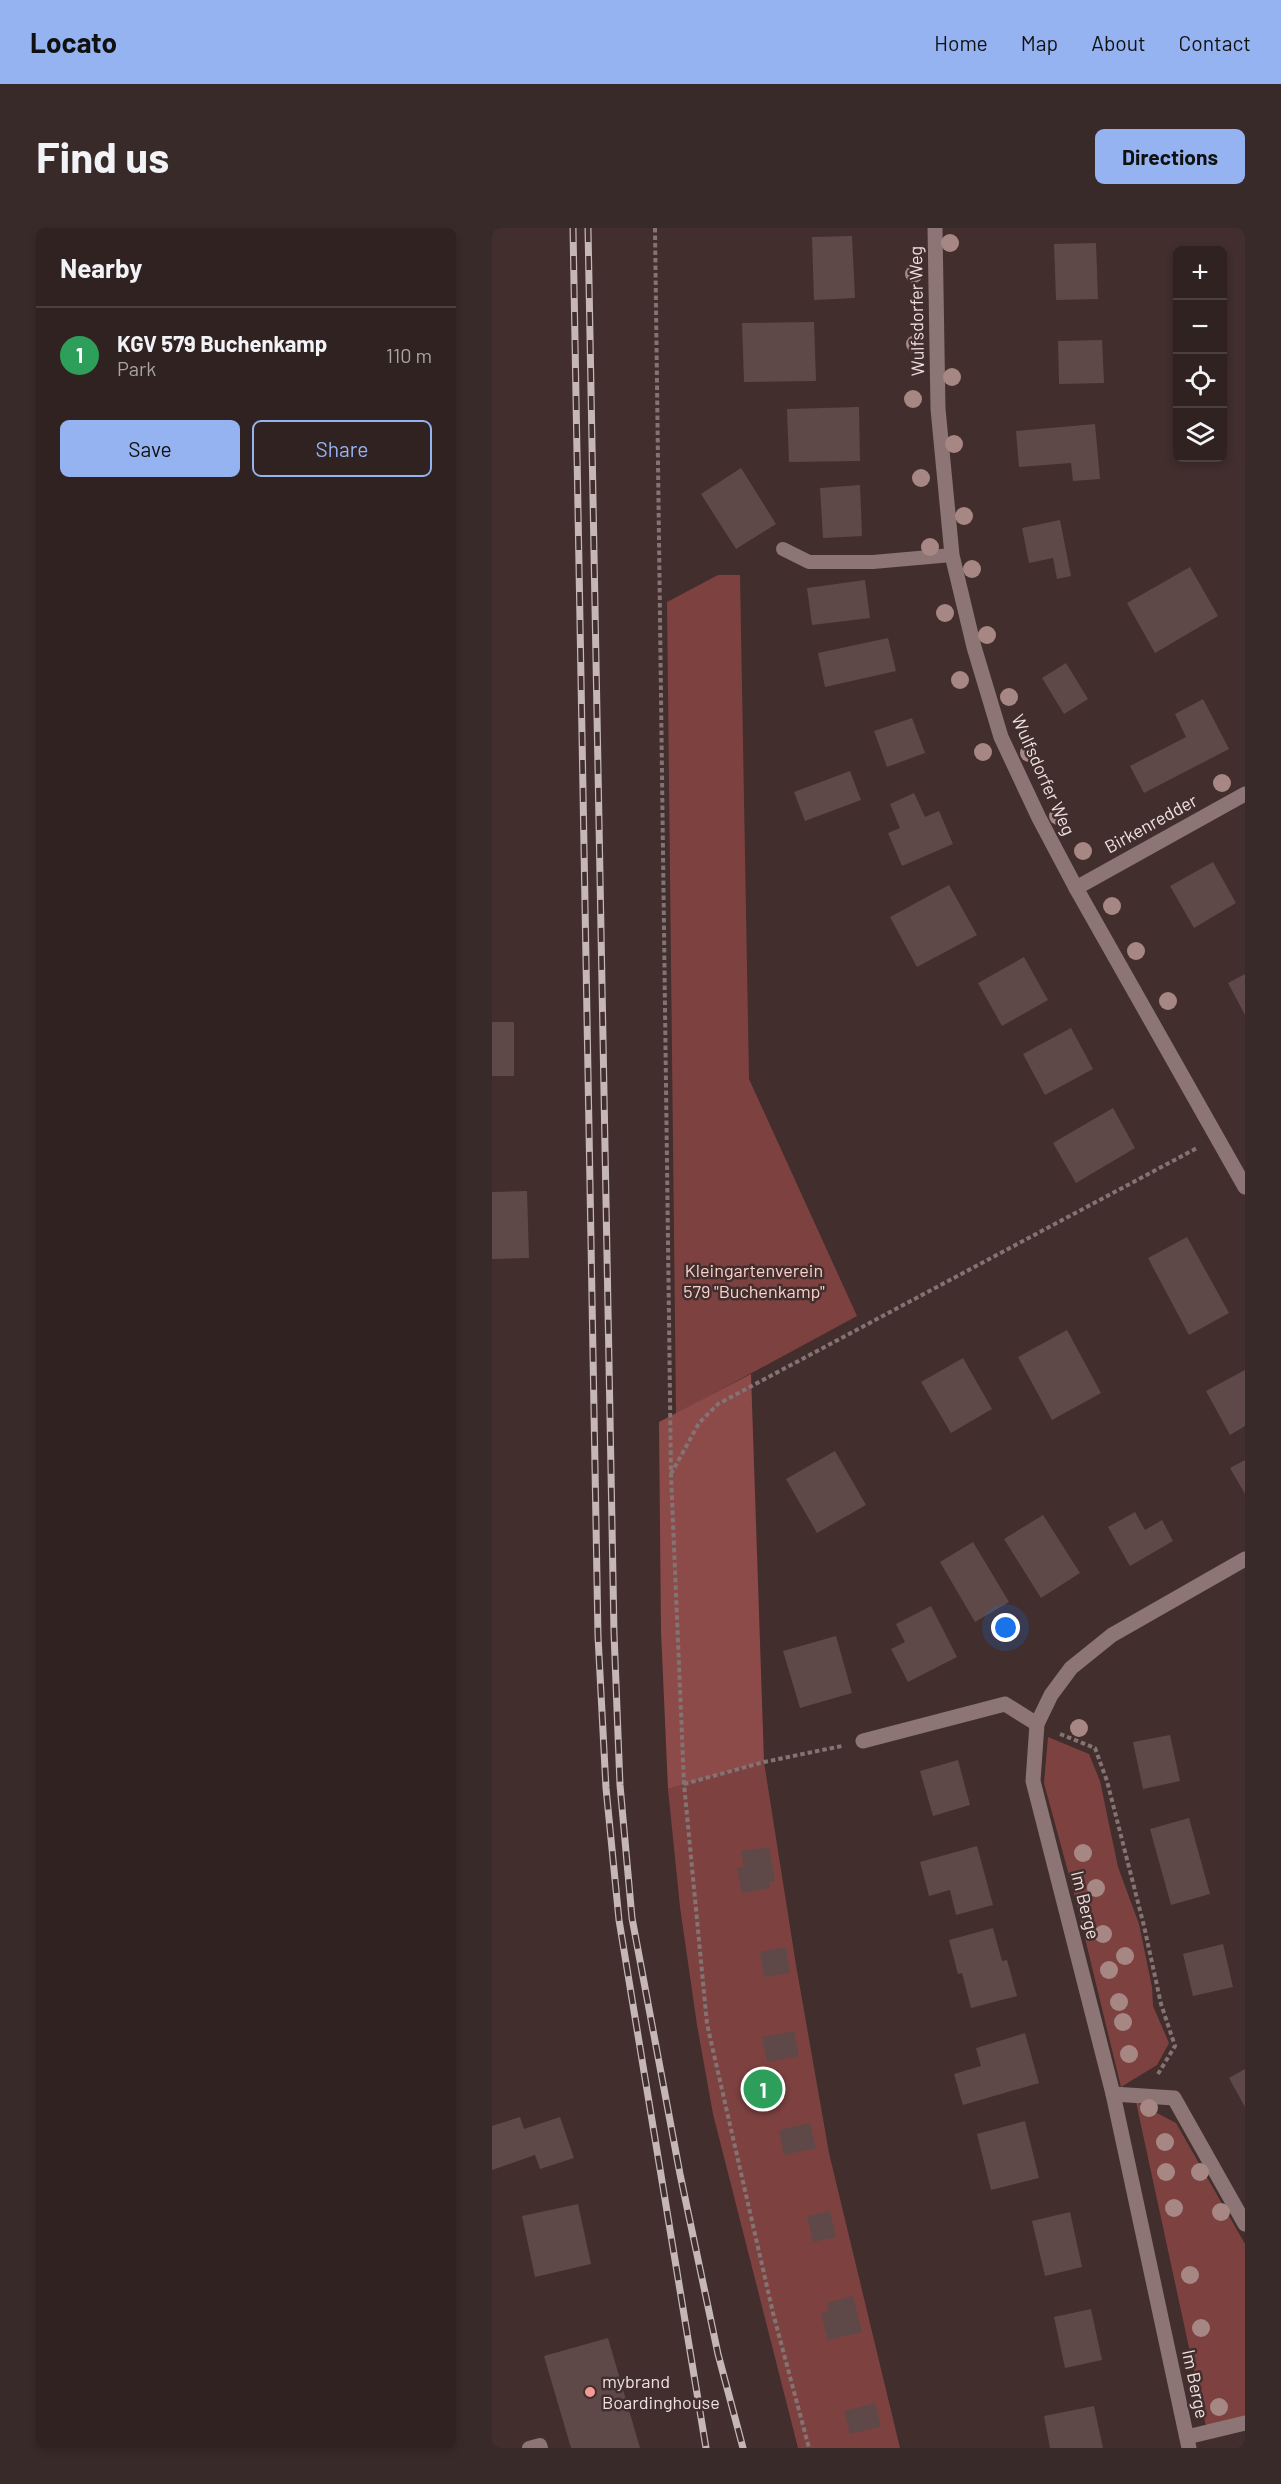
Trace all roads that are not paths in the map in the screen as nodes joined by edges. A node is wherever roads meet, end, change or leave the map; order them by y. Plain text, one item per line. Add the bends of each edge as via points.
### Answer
1 (935, 228) edge
2 (783, 549) dead end
3 (952, 555) junction
4 (1245, 794) edge
5 (1076, 888) junction
6 (1245, 1187) edge
7 (1245, 1559) edge
8 (1037, 1724) junction
9 (863, 1741) road end
10 (1113, 2094) junction
11 (1245, 2224) edge
12 (1245, 2423) edge
13 (1188, 2442) edge
14 (529, 2448) edge
15 (541, 2448) edge

1 - 3 street, Wulfsdorfer Weg via 938,410
2 - 3 lane via 809,562 879,562
3 - 5 street, Wulfsdorfer Weg via 1001,737
4 - 5 street, Birkenredder
5 - 6 street, Wulfsdorfer Weg
7 - 8 street, Im Berge via 1112,1635 1071,1668 1051,1695
8 - 9 street via 1005,1704
8 - 10 street, Im Berge via 1034,1780
10 - 11 street via 1174,2098
10 - 13 street, Im Berge
12 - 13 street, Im Berge
14 - 15 lane

